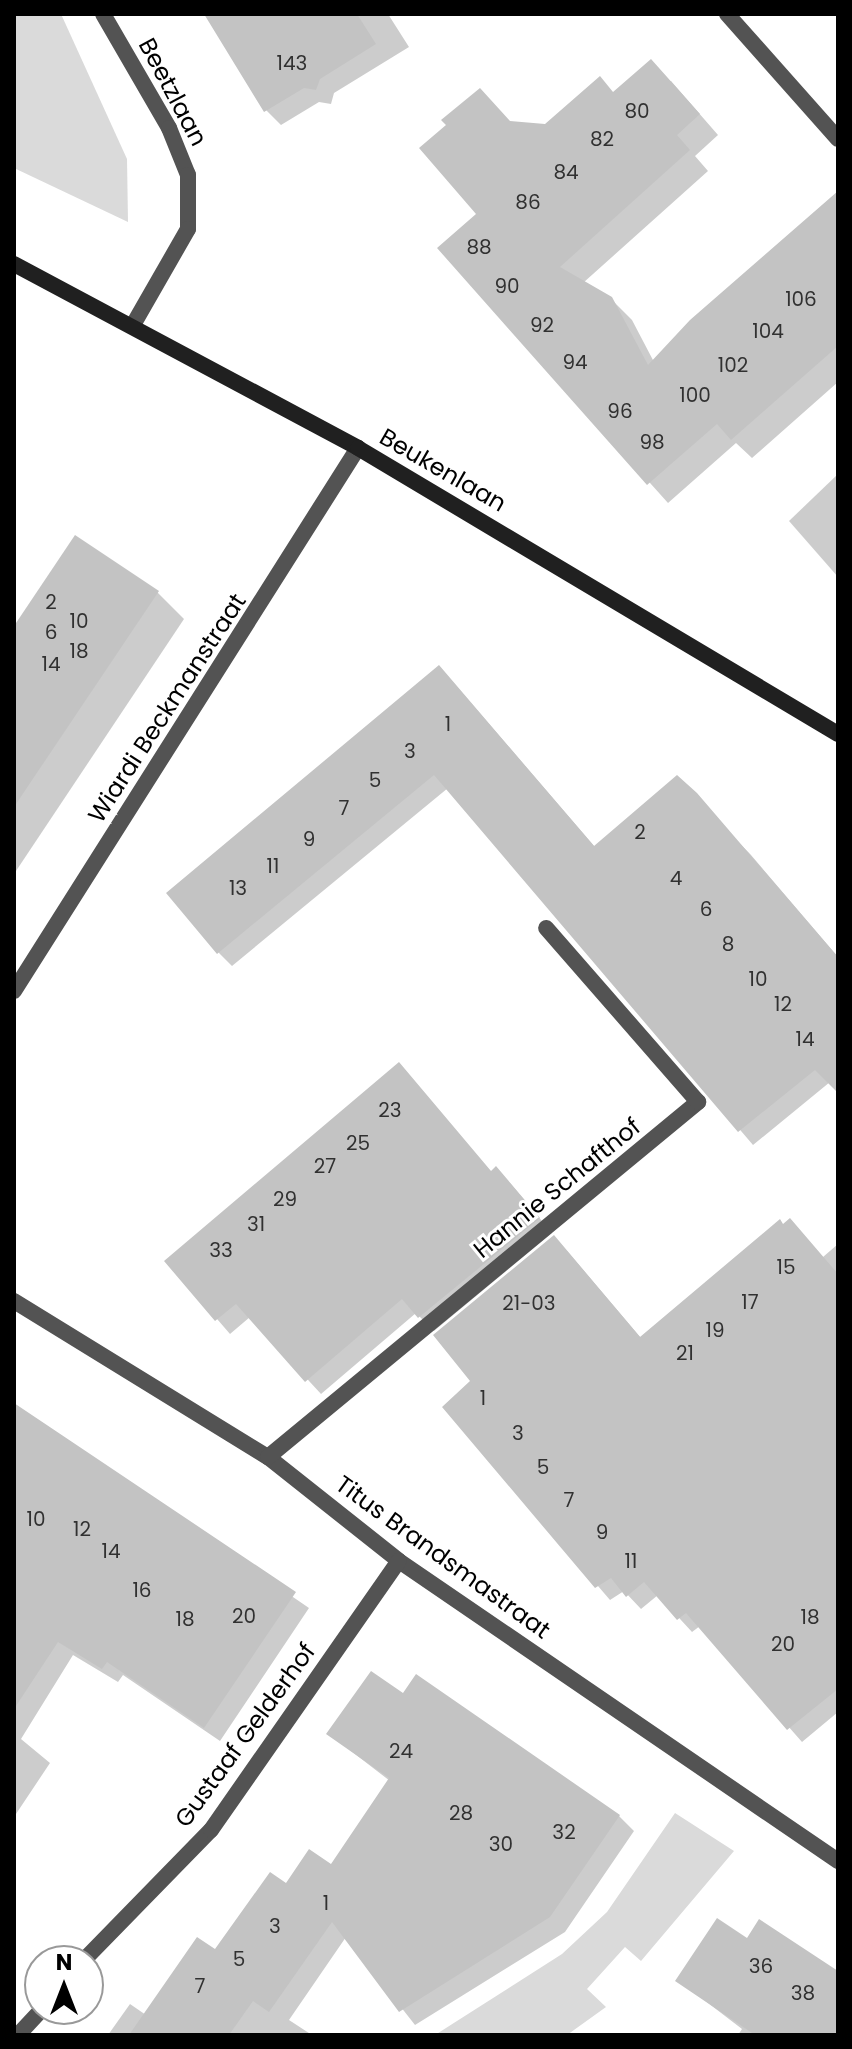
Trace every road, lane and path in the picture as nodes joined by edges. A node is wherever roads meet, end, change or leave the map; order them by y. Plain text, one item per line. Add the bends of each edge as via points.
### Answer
1 (103, 14) edge
2 (727, 14) edge
3 (838, 139) edge
4 (14, 264) edge
5 (133, 325) junction
6 (358, 448) junction
7 (838, 734) edge
8 (546, 928) dead end
9 (14, 991) edge
10 (14, 1301) edge
11 (268, 1457) junction
12 (399, 1561) junction
13 (838, 1861) edge
14 (99, 1945) edge

1 - 5 street, Beetzlaan via 169,128 188,175 188,229
2 - 3 street
4 - 5 street, Beukenlaan
5 - 6 street, Beukenlaan
6 - 7 street, Beukenlaan
6 - 9 street, Wiardi Beckmanstraat
8 - 11 street, Hannie Schafthof via 698,1102
10 - 11 street, Titus Brandsmastraat
11 - 12 street, Titus Brandsmastraat
12 - 13 street, Titus Brandsmastraat
12 - 14 street, Gustaaf Gelderhof via 211,1830

